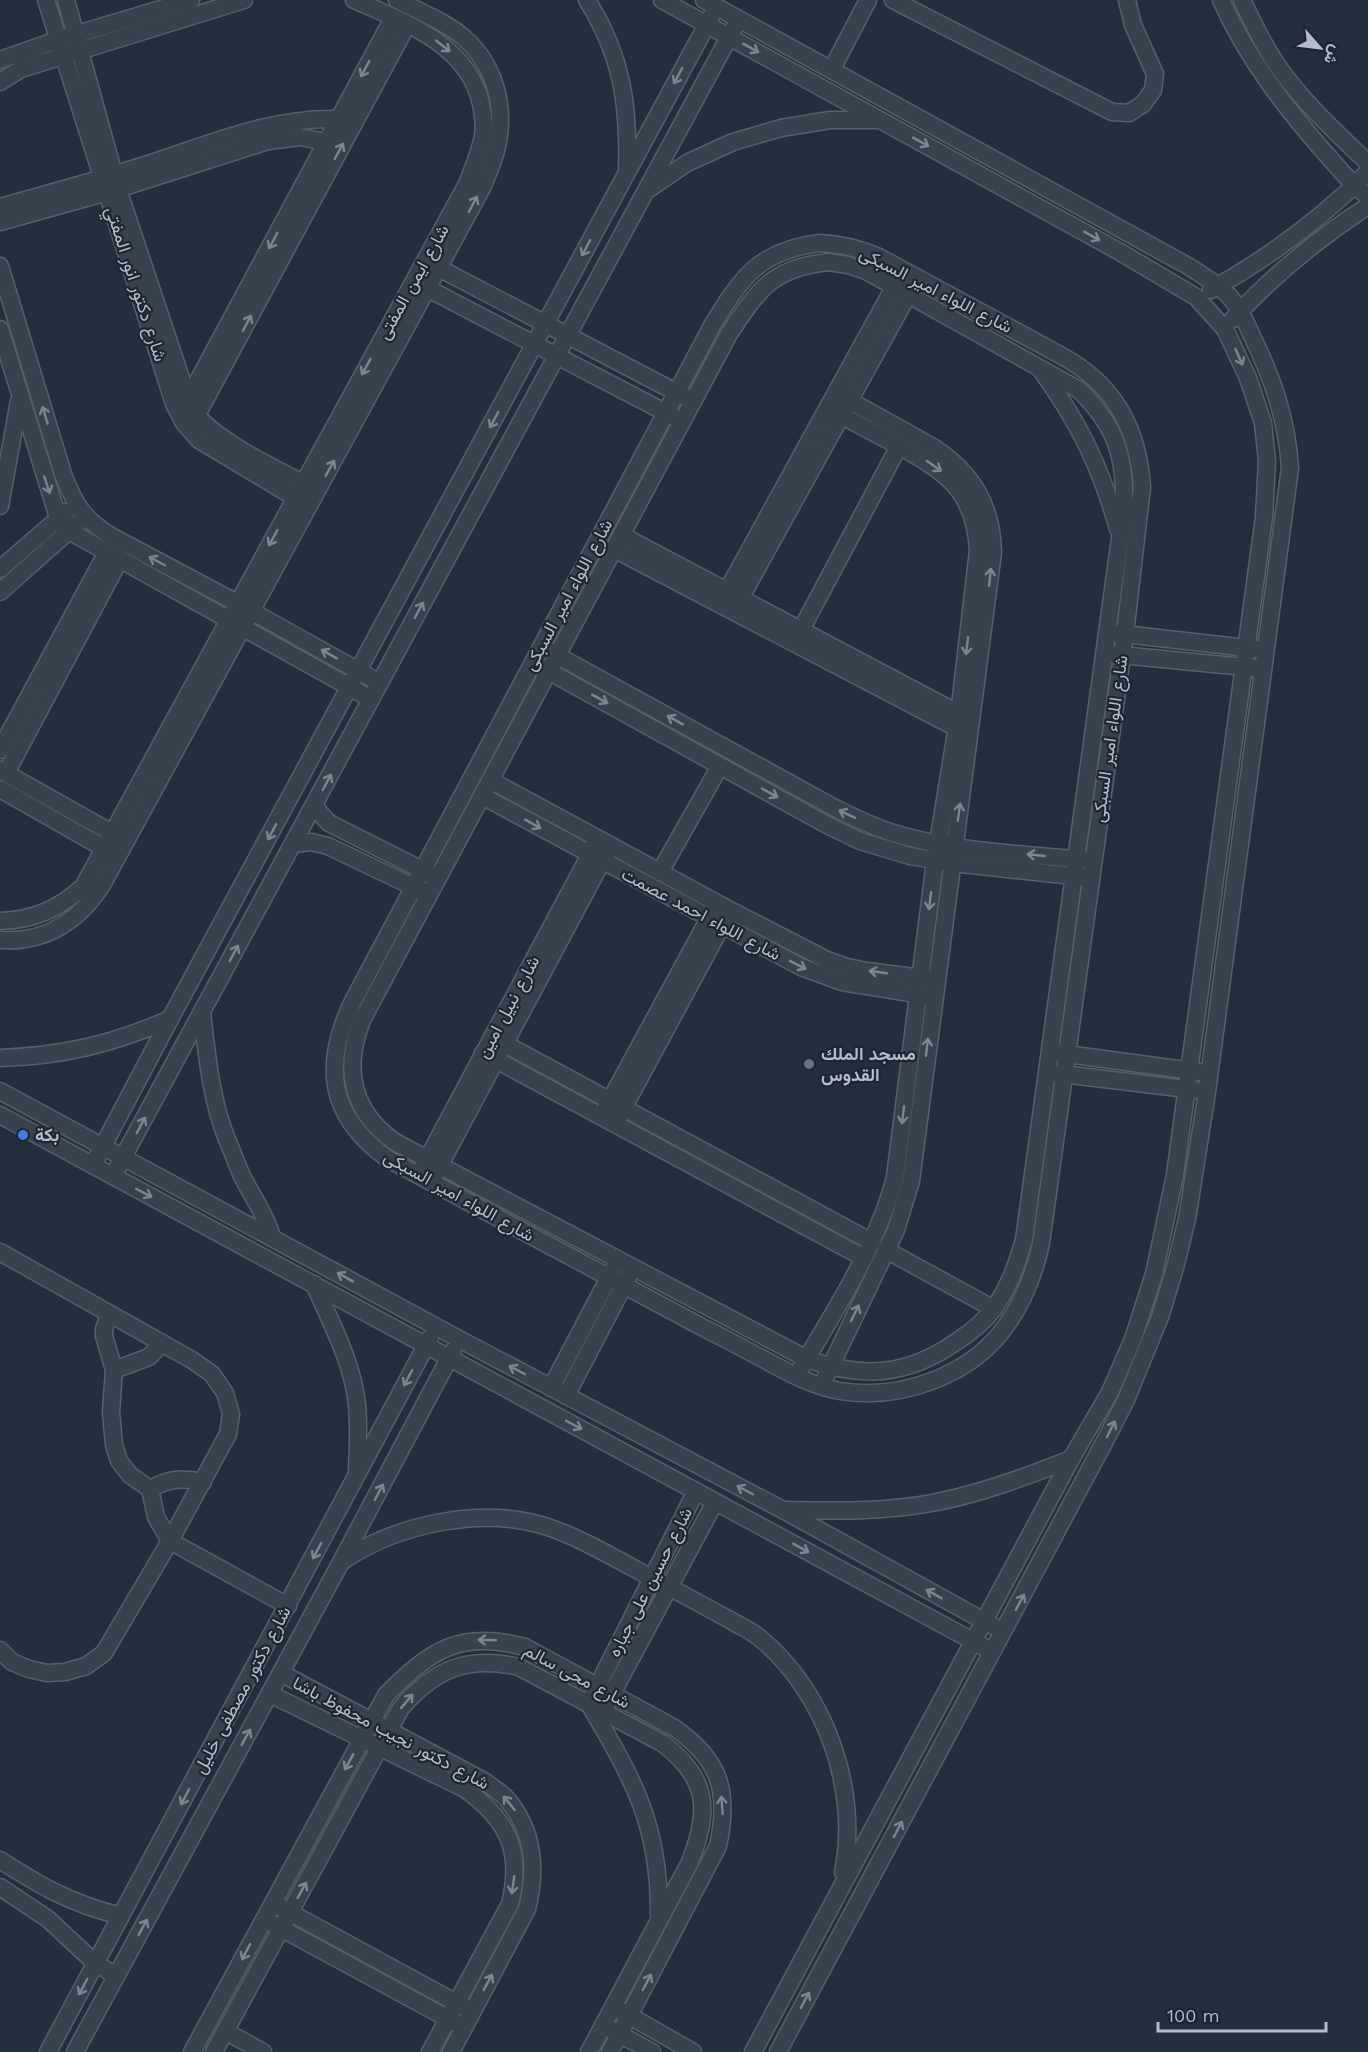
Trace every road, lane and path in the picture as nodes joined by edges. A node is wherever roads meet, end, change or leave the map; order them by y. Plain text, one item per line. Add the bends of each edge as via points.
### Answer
1 (46, 0) edge
2 (66, 0) edge
3 (191, 0) edge
4 (244, 0) edge
5 (354, 0) edge
6 (397, 0) edge
7 (587, 0) edge
8 (662, 0) edge
9 (858, 0) edge
10 (868, 0) edge
11 (892, 0) edge
12 (1127, 0) edge
13 (1221, 0) edge
14 (1242, 0) edge
15 (711, 3) edge
16 (740, 19) junction
17 (400, 21) junction
18 (706, 24) junction
19 (76, 34) junction
20 (729, 36) junction
21 (60, 39) junction
22 (73, 54) junction
23 (0, 60) edge
24 (827, 67) junction
25 (0, 82) edge
26 (338, 119) junction
27 (880, 120) junction
28 (326, 142) junction
29 (1368, 163) edge
30 (627, 171) junction
31 (1368, 172) edge
32 (111, 183) junction
33 (1354, 186) junction
34 (645, 191) junction
35 (1368, 196) edge
36 (1368, 206) edge
37 (0, 207) edge
38 (0, 222) edge
39 (432, 264) junction
40 (0, 266) edge
41 (911, 273) junction
42 (421, 284) junction
43 (1218, 286) junction
44 (901, 290) junction
45 (1196, 297) junction
46 (1240, 311) junction
47 (545, 324) junction
48 (713, 324) junction
49 (0, 328) edge
50 (1225, 328) junction
51 (729, 334) junction
52 (567, 336) junction
53 (535, 342) junction
54 (221, 354) junction
55 (557, 354) junction
56 (1039, 366) junction
57 (677, 393) junction
58 (20, 398) junction
59 (188, 400) junction
60 (693, 402) junction
61 (839, 404) junction
62 (666, 412) junction
63 (188, 420) junction
64 (682, 421) junction
65 (899, 446) junction
66 (306, 494) junction
67 (0, 506) edge
68 (80, 510) junction
69 (64, 524) junction
70 (1119, 534) junction
71 (618, 542) junction
72 (114, 556) junction
73 (0, 569) edge
74 (0, 592) edge
75 (730, 602) junction
76 (244, 607) junction
77 (236, 622) junction
78 (801, 630) junction
79 (1106, 632) junction
80 (1125, 634) junction
81 (541, 647) junction
82 (1247, 648) junction
83 (1266, 650) junction
84 (1104, 654) junction
85 (557, 655) junction
86 (1122, 655) junction
87 (532, 663) junction
88 (1244, 667) junction
89 (1263, 669) junction
90 (359, 671) junction
91 (548, 671) junction
92 (380, 683) junction
93 (350, 687) junction
94 (371, 699) junction
95 (964, 724) junction
96 (0, 750) edge
97 (720, 766) junction
98 (3, 771) edge
99 (490, 780) junction
100 (0, 789) edge
101 (482, 796) junction
102 (315, 803) junction
103 (604, 842) junction
104 (293, 844) junction
105 (115, 845) junction
106 (944, 854) junction
107 (596, 858) junction
108 (1076, 859) junction
109 (1094, 860) junction
110 (423, 870) junction
111 (660, 872) junction
112 (1073, 876) junction
113 (438, 878) junction
114 (1092, 878) junction
115 (422, 891) junction
116 (720, 914) junction
117 (0, 921) edge
118 (0, 940) edge
119 (927, 987) junction
120 (202, 1012) junction
121 (170, 1019) junction
122 (498, 1040) junction
123 (1049, 1052) junction
124 (1068, 1054) junction
125 (490, 1057) junction
126 (0, 1058) edge
127 (1189, 1070) junction
128 (1047, 1072) junction
129 (1209, 1073) junction
130 (1065, 1074) junction
131 (1186, 1089) junction
132 (0, 1091) edge
133 (1207, 1092) junction
134 (617, 1104) junction
135 (0, 1115) edge
136 (608, 1120) junction
137 (104, 1147) junction
138 (123, 1157) junction
139 (433, 1163) junction
140 (93, 1166) junction
141 (113, 1176) junction
142 (424, 1178) junction
143 (272, 1238) junction
144 (879, 1246) junction
145 (0, 1252) edge
146 (864, 1258) junction
147 (618, 1259) junction
148 (633, 1267) junction
149 (616, 1282) junction
150 (314, 1284) junction
151 (993, 1309) junction
152 (109, 1315) junction
153 (436, 1327) junction
154 (459, 1339) junction
155 (162, 1343) junction
156 (425, 1346) junction
157 (449, 1359) junction
158 (807, 1359) junction
159 (830, 1366) junction
160 (114, 1370) junction
161 (796, 1376) junction
162 (821, 1387) junction
163 (559, 1392) junction
164 (1071, 1460) junction
165 (357, 1475) junction
166 (203, 1482) junction
167 (150, 1489) junction
168 (696, 1491) junction
169 (716, 1502) junction
170 (783, 1510) junction
171 (170, 1541) junction
172 (341, 1562) junction
173 (652, 1578) junction
174 (669, 1587) junction
175 (288, 1606) junction
176 (985, 1622) junction
177 (1004, 1632) junction
178 (974, 1642) junction
179 (993, 1652) junction
180 (4, 1658) edge
181 (281, 1673) junction
182 (605, 1690) junction
183 (270, 1694) junction
184 (595, 1708) junction
185 (371, 1720) junction
186 (389, 1729) junction
187 (362, 1739) junction
188 (379, 1748) junction
189 (530, 1844) junction
190 (511, 1846) junction
191 (0, 1860) edge
192 (0, 1887) edge
193 (840, 1887) junction
194 (273, 1903) junction
195 (289, 1912) junction
196 (121, 1916) junction
197 (659, 1918) junction
198 (264, 1919) junction
199 (502, 1921) junction
200 (281, 1928) junction
201 (517, 1929) junction
202 (95, 1964) junction
203 (116, 1976) junction
204 (457, 2003) junction
205 (613, 2006) junction
206 (472, 2011) junction
207 (629, 2016) junction
208 (448, 2019) junction
209 (603, 2025) junction
210 (464, 2027) junction
211 (225, 2031) junction
212 (619, 2034) junction
213 (219, 2050) edge
214 (48, 2052) edge
215 (75, 2052) edge
216 (192, 2052) edge
217 (263, 2052) edge
218 (430, 2052) edge
219 (451, 2052) edge
220 (589, 2052) edge
221 (610, 2052) edge
222 (652, 2052) edge
223 (693, 2052) edge
224 (753, 2052) edge
225 (777, 2052) edge

1 - 21 street, شارع دكتور انور المفتي
2 - 19 street, شارع دكتور انور المفتي
3 - 19 street
4 - 22 street
5 - 17 street, شارع ايمن المفتى
39 -> 6 street, شارع ايمن المفتى via 482,188 495,156 500,110 488,66 476,49 461,34
7 - 30 street via 609,39 625,95
8 - 18 street
9 - 24 street
10 - 24 street
11 - 12 street via 1112,112 1129,113 1143,104 1153,90 1155,74 1133,25
13 - 33 street via 1270,87
14 - 29 street via 1282,72
15 - 16 street
15 - 18 street
16 - 20 street
16 - 24 street
17 -> 26 street
17 -> 39 street, شارع ايمن المفتى via 434,39 462,63 480,96 483,115 477,159
54 -> 17 street
18 - 20 street
18 -> 30 street
19 - 21 street
19 - 22 street, شارع دكتور انور المفتي
20 -> 27 street
20 - 34 street
21 - 22 street, شارع دكتور انور المفتي
21 - 23 street
22 - 25 street via 21,69
22 - 32 street, شارع دكتور انور المفتي
24 - 43 street
26 - 28 street
26 - 32 street via 305,119 266,126
27 - 34 street via 830,120 742,139 687,163
27 -> 45 street
28 - 32 street via 300,137 268,141
28 -> 54 street
30 -> 47 street
31 - 33 street
32 - 37 street
32 - 38 street
32 - 59 street, شارع دكتور انور المفتي
32 - 63 street, شارع دكتور انور المفتي via 174,404
33 - 35 street
33 - 43 street via 1289,240
34 - 52 street
36 - 46 street via 1304,251
39 - 42 street, شارع ايمن المفتى
39 - 47 street
68 -> 40 street via 63,474
41 - 44 street
41 - 48 street, شارع اللواء امير السبكى via 840,244 799,246 779,252 746,276
41 - 80 street, شارع اللواء امير السبكى via 1070,360 1118,405 1136,444 1142,488
42 - 53 street
42 - 66 street, شارع ايمن المفتى
43 - 45 street
43 - 46 street
44 - 51 street, شارع اللواء امير السبكى via 848,265 829,262 801,266 760,290
44 - 56 street, شارع اللواء امير السبكى
44 - 61 street
45 - 50 street
46 - 50 street
46 - 83 street via 1276,391 1288,440 1290,468
47 - 52 street
47 - 53 street
48 - 51 street
48 - 57 street, شارع اللواء امير السبكى
49 - 58 street
50 -> 82 street via 1263,423 1267,461
51 - 60 street, شارع اللواء امير السبكى
52 - 55 street
52 - 57 street
53 - 55 street
53 -> 90 street
54 - 59 street
54 - 63 street
55 - 62 street
92 -> 55 street
56 - 70 street via 1089,446
56 - 70 street, شارع اللواء امير السبكى via 1079,390 1108,425 1118,447 1122,470 1124,509
57 - 60 street
57 - 62 street, شارع اللواء امير السبكى
58 - 67 street
58 -> 69 street
59 - 63 street
60 - 64 street, شارع اللواء امير السبكى
61 - 65 street
61 - 75 street
95 -> 61 street via 993,552 989,516 972,483 947,457
62 - 64 street
62 - 81 street, شارع اللواء امير السبكى
63 - 66 street, شارع دكتور انور المفتي
64 - 71 street, شارع اللواء امير السبكى
65 - 78 street
65 -> 95 street via 926,460 951,480 971,510 977,530
66 - 76 street, شارع ايمن المفتى
68 - 69 street
76 -> 68 street via 96,528
69 - 72 street
69 - 73 street
69 - 74 street
70 - 79 street, شارع اللواء امير السبكى
71 - 75 street
71 - 85 street, شارع اللواء امير السبكى
72 - 77 street
72 - 96 street
72 - 98 street
75 - 78 street
75 - 95 street
76 - 77 street, شارع ايمن المفتى
90 -> 76 street
77 - 93 street
77 - 105 street, شارع ايمن المفتى
78 - 95 street
79 - 80 street
79 - 84 street, شارع اللواء امير السبكى
80 - 82 street
80 - 86 street, شارع اللواء امير السبكى
81 - 85 street
81 - 87 street, شارع اللواء امير السبكى
82 - 83 street
82 - 88 street
83 - 89 street
84 - 86 street
84 - 108 street, شارع اللواء امير السبكى
85 - 91 street, شارع اللواء امير السبكى
106 -> 85 street via 835,808
86 - 88 street
86 - 109 street, شارع اللواء امير السبكى
87 - 91 street
87 - 110 street, شارع اللواء امير السبكى
88 - 89 street
88 - 127 street
89 - 129 street
90 - 92 street
90 - 93 street
91 -> 97 street
91 - 99 street, شارع اللواء امير السبكى
92 - 94 street
93 - 94 street
93 -> 121 street
102 -> 94 street
95 - 106 street
97 -> 106 street via 860,841 882,849
97 - 111 street
98 - 105 street
99 - 101 street, شارع اللواء امير السبكى
99 - 103 street, شارع اللواء احمد عصمت
100 - 105 street
101 -> 107 street, شارع اللواء احمد عصمت
101 - 113 street, شارع اللواء امير السبكى
102 - 104 street
102 - 110 street via 329,823
103 - 107 street, شارع نبيل امين
103 - 111 street, شارع اللواء احمد عصمت
104 - 115 street via 311,842 328,846
120 -> 104 street
105 - 117 street via 83,887 67,901 30,918
105 - 118 street via 93,900 82,912 42,935
108 -> 106 street
106 - 112 street
106 - 119 street
107 - 116 street, شارع اللواء احمد عصمت
107 - 122 street, شارع نبيل امين
108 - 109 street
108 - 112 street, شارع اللواء امير السبكى
109 - 114 street, شارع اللواء امير السبكى
110 - 113 street
110 - 115 street, شارع اللواء امير السبكى
111 - 116 street, شارع اللواء احمد عصمت
112 - 114 street
112 - 123 street, شارع اللواء امير السبكى
113 - 115 street, شارع اللواء امير السبكى
114 - 124 street, شارع اللواء امير السبكى
115 - 139 street, شارع اللواء امير السبكى via 362,1020 351,1058 357,1098 366,1116 379,1131
115 - 142 street, شارع اللواء امير السبكى via 348,1010 337,1038 334,1078 346,1116 357,1133 388,1159
116 - 119 street, شارع اللواء احمد عصمت via 827,960
116 - 134 street
119 - 144 street via 895,1177
138 -> 120 street
120 - 143 street via 215,1101 242,1175 266,1218
121 - 126 street via 93,1047 35,1057
121 - 137 street
122 - 125 street, شارع نبيل امين
122 - 134 street
123 - 124 street
123 - 128 street, شارع اللواء امير السبكى
124 - 127 street
124 - 130 street, شارع اللواء امير السبكى
125 - 136 street
125 - 139 street, شارع نبيل امين
127 - 129 street
127 - 131 street
128 - 130 street
128 - 151 street, شارع اللواء امير السبكى via 1024,1240 1013,1272
129 - 133 street
130 - 131 street
130 - 162 street, شارع اللواء امير السبكى via 1041,1243 1029,1285 1008,1324 980,1353 925,1384 863,1393
131 - 133 street
131 - 164 street via 1175,1174 1154,1274 1110,1392
132 - 137 street
177 -> 133 street via 1126,1400 1160,1317 1187,1219
134 - 136 street
134 - 144 street
135 - 140 street
136 - 146 street
137 - 138 street
137 - 140 street
138 - 141 street
138 - 143 street
139 - 142 street, شارع نبيل امين
139 - 147 street, شارع اللواء امير السبكى
140 - 141 street
141 -> 150 street
142 - 149 street, شارع اللواء امير السبكى
153 -> 143 street
144 - 146 street
144 - 151 street
159 -> 144 street
145 - 152 street
146 - 158 street
147 - 148 street, شارع اللواء امير السبكى
147 - 149 street
148 - 149 street
148 - 158 street, شارع اللواء امير السبكى
149 - 161 street, شارع اللواء امير السبكى
149 - 163 street
150 - 156 street
150 - 165 street via 352,1380 357,1405
151 - 159 street, شارع اللواء امير السبكى via 964,1336 912,1365 876,1372
152 - 155 street
152 - 160 street via 104,1336
153 - 154 street
153 - 156 street, شارع دكتور مصطفى خليل
154 - 157 street, شارع دكتور مصطفى خليل
163 -> 154 street
155 - 160 street via 148,1357
155 - 166 street via 212,1374 228,1403 228,1434
156 - 157 street
156 -> 165 street, شارع دكتور مصطفى خليل
157 -> 168 street
172 -> 157 street, شارع دكتور مصطفى خليل
158 - 159 street, شارع اللواء امير السبكى
158 - 161 street
159 - 162 street
160 - 167 street via 114,1445 119,1461 130,1475
161 - 162 street, شارع اللواء امير السبكى
170 -> 163 street
164 - 170 street via 1001,1486 932,1503 858,1511
164 - 176 street
165 -> 175 street, شارع دكتور مصطفى خليل
166 - 167 street via 175,1479
166 - 171 street
167 - 171 street via 156,1517
168 - 169 street
168 - 173 street, شارع حسين على جباره
169 - 174 street, شارع حسين على جباره
169 -> 178 street
176 -> 170 street
171 - 175 street
171 - 180 street via 104,1653 86,1666 66,1672 38,1671
172 - 173 street via 394,1535 480,1517 514,1520 563,1532
172 - 181 street, شارع دكتور مصطفى خليل
173 - 174 street
173 - 182 street, شارع حسين على جباره
174 - 182 street, شارع حسين على جباره
174 - 193 street via 760,1638 796,1676 820,1716 839,1763 847,1812
175 -> 196 street, شارع دكتور مصطفى خليل
176 - 177 street
176 - 178 street
177 - 179 street
178 - 179 street
178 - 193 street
225 -> 179 street
181 - 183 street, شارع دكتور مصطفى خليل
181 - 185 street, شارع دكتور نجيب محفوظ باشا
182 - 184 street, شارع حسين على جباره
182 -> 185 street, شارع محى سالم via 525,1647 501,1640 475,1640 453,1645 407,1673 386,1695
207 -> 182 street, شارع محى سالم via 718,1846 723,1802 718,1780 693,1740
183 - 187 street, شارع دكتور نجيب محفوظ باشا
203 -> 183 street, شارع دكتور مصطفى خليل
186 -> 184 street, شارع محى سالم via 401,1708 436,1675 479,1662 519,1667
184 - 197 street via 645,1813 657,1865
184 - 197 street, شارع محى سالم via 662,1743 689,1768 697,1783 703,1820 699,1839
185 - 186 street, شارع دكتور نجيب محفوظ باشا
185 - 187 street, شارع محى سالم
186 - 188 street, شارع محى سالم
189 -> 186 street, شارع دكتور نجيب محفوظ باشا via 521,1818 505,1797 484,1781
187 - 188 street, شارع دكتور نجيب محفوظ باشا
187 -> 194 street, شارع محى سالم
188 - 190 street, شارع دكتور نجيب محفوظ باشا via 465,1789 501,1823
195 -> 188 street, شارع محى سالم
189 - 190 street
189 - 201 street, شارع دكتور نجيب محفوظ باشا via 534,1865 532,1887
190 -> 199 street, شارع دكتور نجيب محفوظ باشا via 514,1885
191 - 196 street via 61,1897
192 - 202 street via 48,1919
193 - 224 street
194 - 195 street
194 - 198 street, شارع محى سالم
195 - 200 street, شارع محى سالم
195 - 204 street
196 - 202 street, شارع دكتور مصطفى خليل
197 - 205 street, شارع محى سالم
198 - 200 street
198 -> 216 street, شارع محى سالم
199 - 201 street
199 - 204 street, شارع دكتور نجيب محفوظ باشا
200 - 208 street
200 - 211 street, شارع محى سالم
206 -> 201 street, شارع دكتور نجيب محفوظ باشا
202 - 203 street
202 -> 214 street, شارع دكتور مصطفى خليل
203 - 215 street, شارع دكتور مصطفى خليل
204 - 206 street
204 - 208 street, شارع دكتور نجيب محفوظ باشا
205 - 207 street
205 - 209 street, شارع محى سالم
206 - 210 street, شارع دكتور نجيب محفوظ باشا
207 - 212 street, شارع محى سالم
207 - 223 street
208 - 210 street
208 - 218 street, شارع دكتور نجيب محفوظ باشا
209 - 212 street
209 - 220 street, شارع محى سالم
210 - 219 street, شارع دكتور نجيب محفوظ باشا
211 - 213 street, شارع محى سالم
211 - 217 street
212 - 221 street, شارع محى سالم
212 - 222 street

